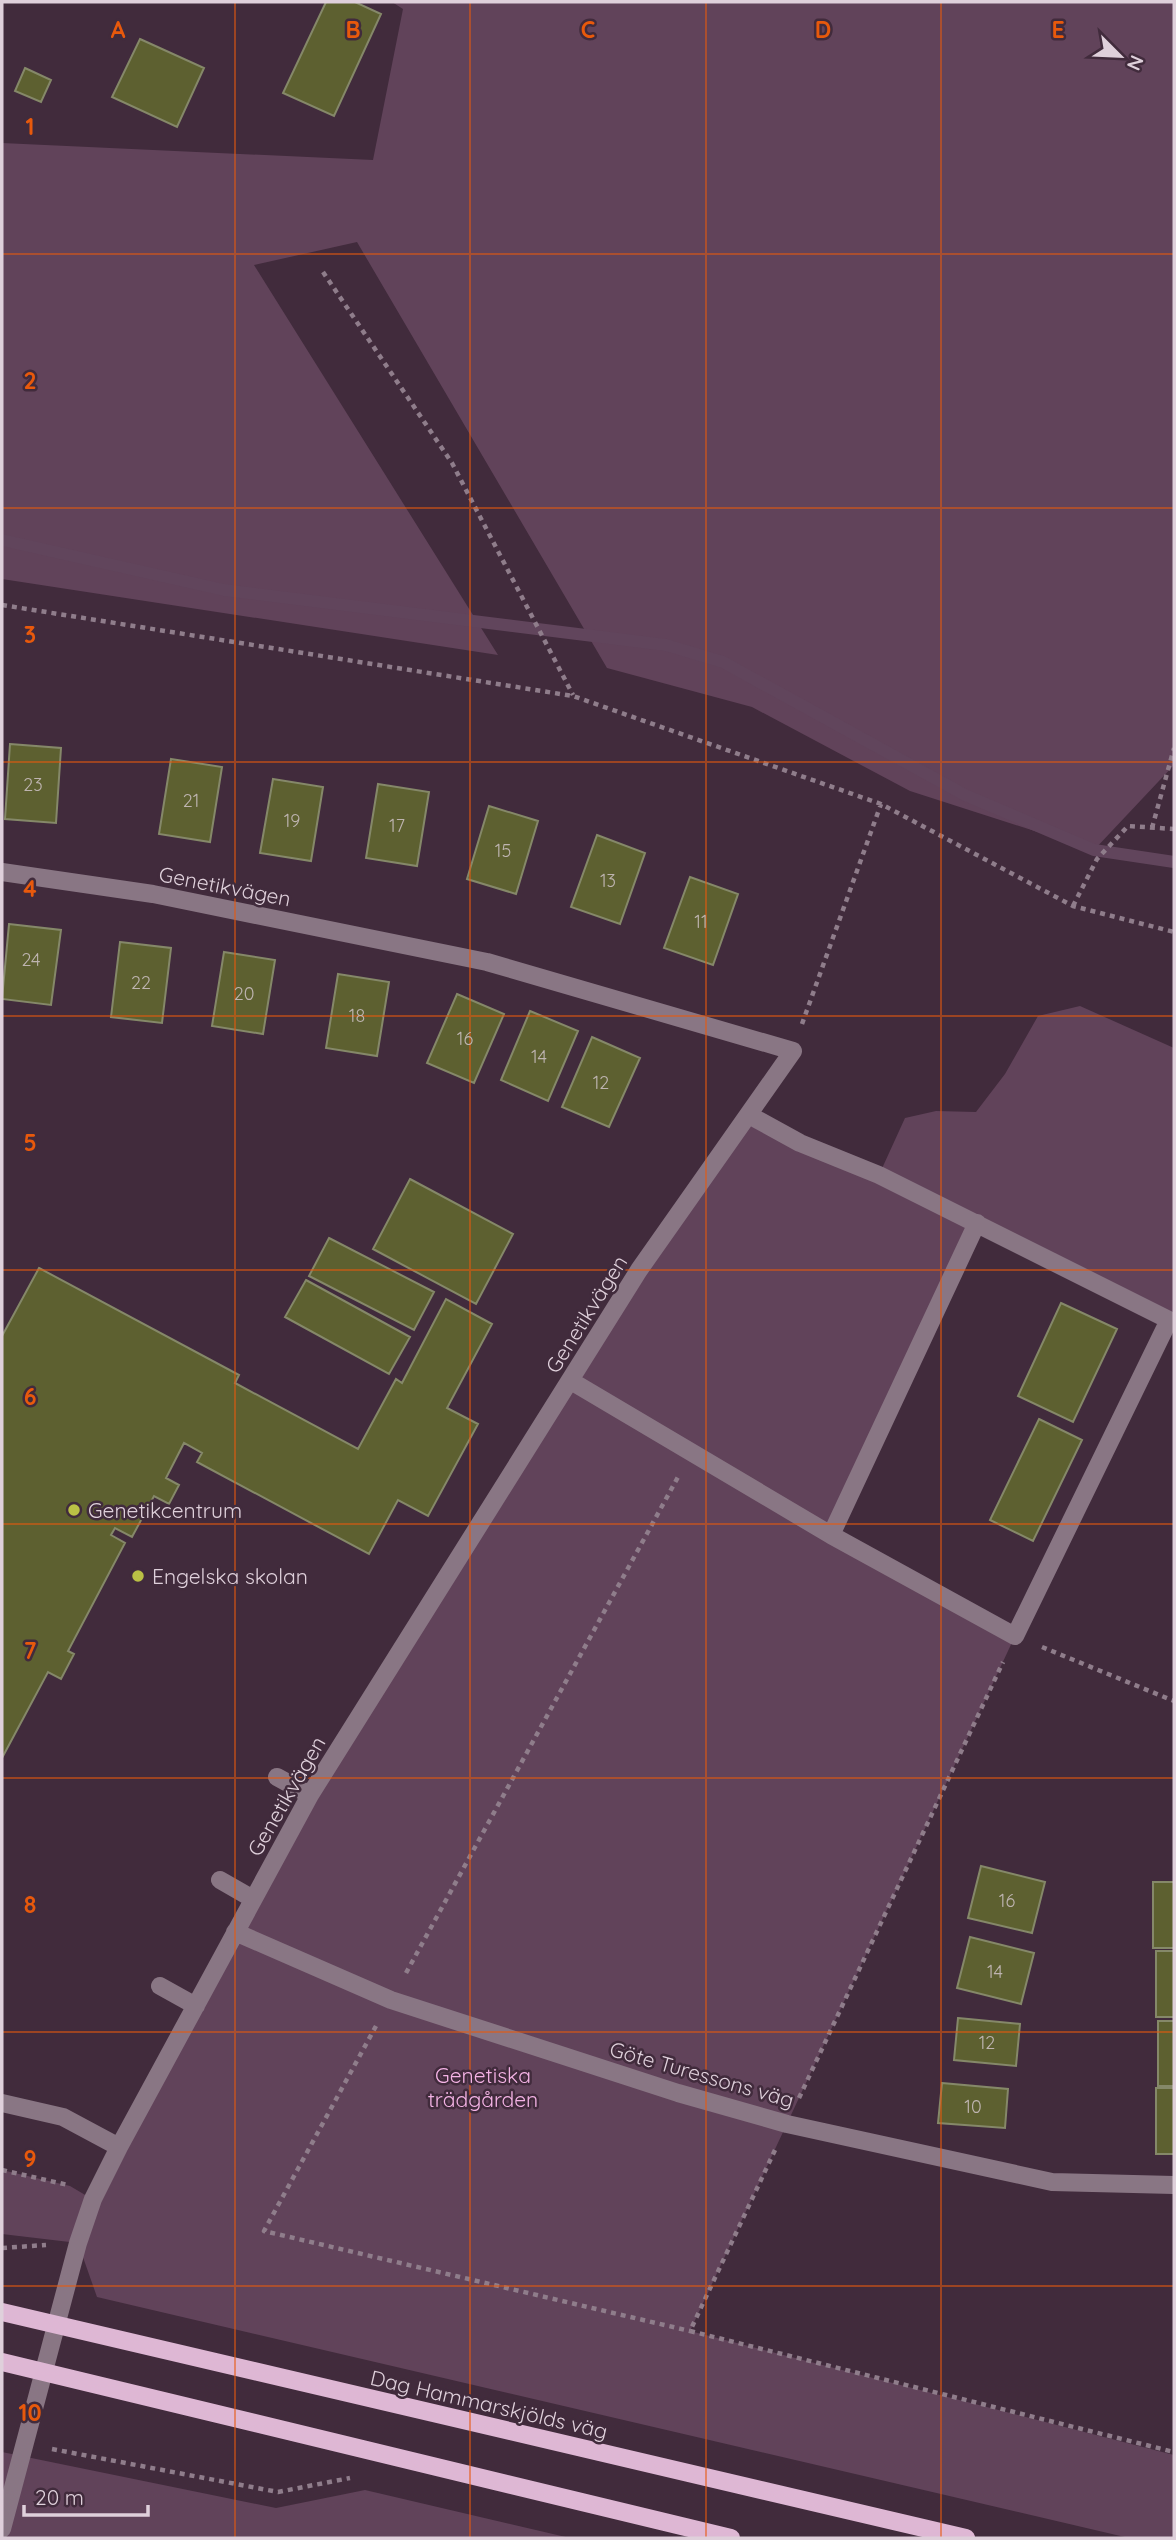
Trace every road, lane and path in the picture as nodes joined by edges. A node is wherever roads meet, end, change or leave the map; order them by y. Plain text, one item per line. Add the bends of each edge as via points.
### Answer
1 (323, 272) dead end
2 (2, 605) edge
3 (573, 696) junction
4 (1174, 748) edge
5 (881, 804) junction
6 (1152, 828) junction
7 (1174, 829) edge
8 (2, 872) edge
9 (1073, 906) junction
10 (1174, 932) edge
11 (793, 1051) junction
12 (748, 1115) junction
13 (977, 1223) junction
14 (571, 1381) junction
15 (691, 1453) junction
16 (831, 1535) junction
17 (1015, 1636) junction
18 (1174, 1701) edge
19 (278, 1777) dead end
20 (310, 1795) junction
21 (219, 1880) dead end
22 (253, 1899) junction
23 (235, 1932) junction
24 (160, 1986) dead end
25 (391, 2000) junction
26 (196, 2006) junction
27 (2, 2103) edge
28 (119, 2147) junction
29 (2, 2170) edge
30 (1174, 2185) edge
31 (93, 2199) junction
32 (78, 2243) junction
33 (2, 2248) edge
34 (2, 2312) edge
35 (54, 2326) junction
36 (690, 2331) dead end
37 (2, 2362) edge
38 (43, 2372) junction
39 (24, 2445) junction
40 (363, 2476) dead end
41 (2, 2529) edge
42 (731, 2538) edge
43 (966, 2538) edge

1 - 3 path via 452,463
2 - 3 path
3 - 5 path
4 - 6 path
5 - 9 path
5 - 11 path
6 - 7 path
6 - 9 path via 1128,826 1103,852
8 - 11 street, Genetikvägen via 153,894 487,962
9 - 10 path
11 - 12 street, Genetikvägen
12 - 13 street
12 - 14 street, Genetikvägen via 639,1270
13 - 16 street
13 - 17 street via 1169,1320
14 - 15 street
14 - 20 street, Genetikvägen
15 - 16 street
15 - 25 path
16 - 17 street
17 - 18 path
19 - 20 street
20 - 22 street, Genetikvägen
21 - 22 street
22 - 23 street, Genetikvägen
23 - 25 street, Göte Turessons väg
23 - 26 street, Genetikvägen
24 - 26 street
25 - 30 street, Göte Turessons väg via 678,2094 787,2123 1052,2182
25 - 36 path via 264,2231
26 - 28 street, Genetikvägen
27 - 28 street via 63,2117
28 - 31 street, Genetikvägen
29 - 31 path via 70,2186
31 - 32 street, Genetikvägen
32 - 33 path
32 - 35 street, Genetikvägen
34 - 35 main road, Dag Hammarskjölds väg
35 - 38 street, Genetikvägen
35 - 43 main road, Dag Hammarskjölds väg
37 - 38 main road
38 - 39 street, Genetikvägen
38 - 42 main road
39 - 40 path via 278,2492
39 - 41 street, Genetikvägen

